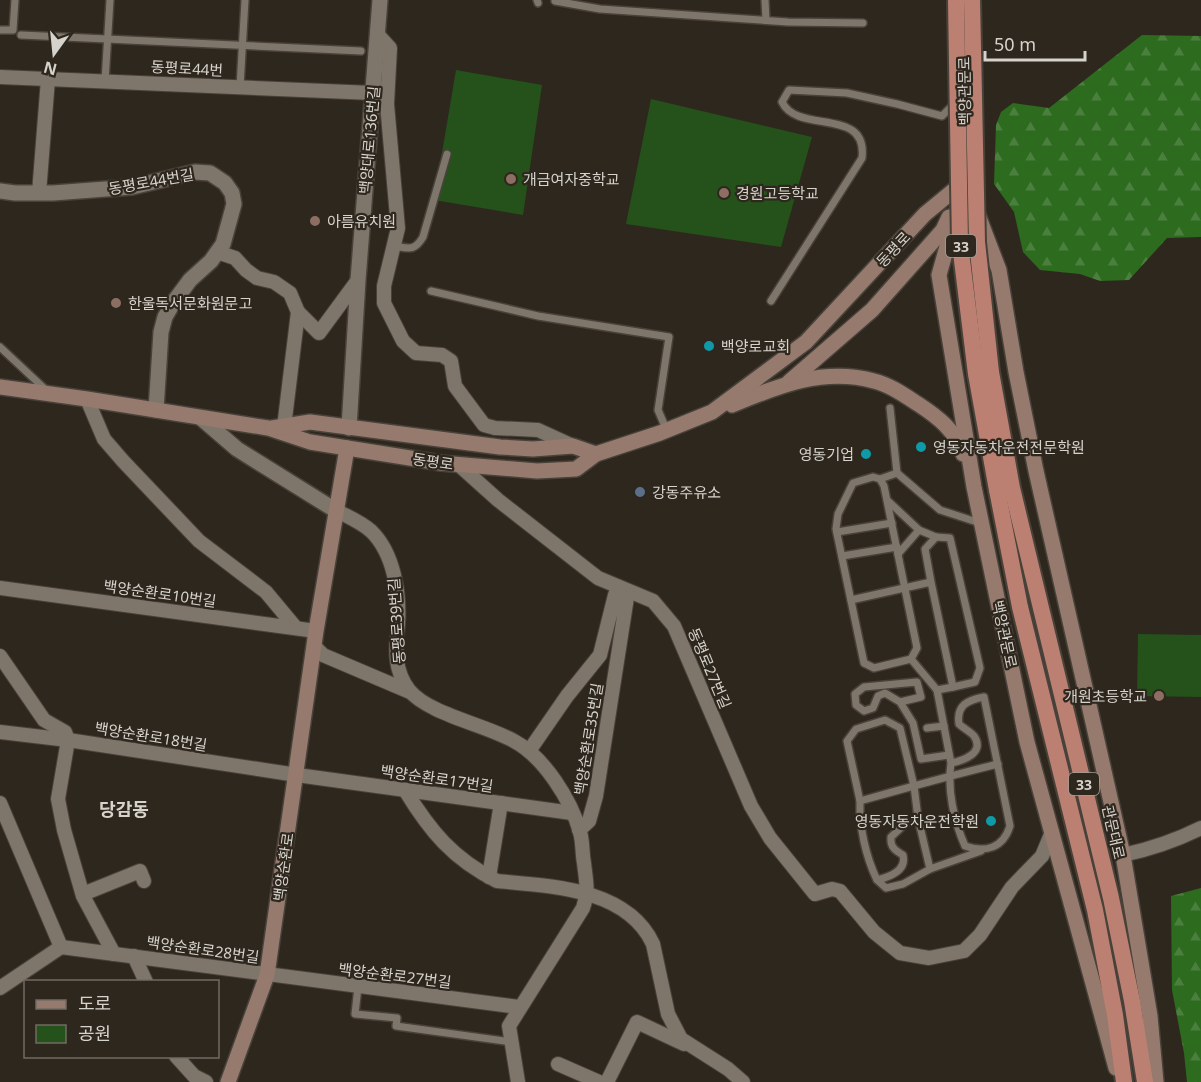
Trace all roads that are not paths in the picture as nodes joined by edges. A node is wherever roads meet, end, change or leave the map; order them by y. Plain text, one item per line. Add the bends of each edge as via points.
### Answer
1 (15, 0) edge
2 (110, 0) edge
3 (245, 0) edge
4 (380, 0) edge
5 (765, 0) edge
6 (956, 0) edge
7 (963, 0) edge
8 (972, 0) edge
9 (555, 1) edge
10 (766, 20) junction
11 (863, 23) dead end
12 (0, 30) edge
13 (378, 34) junction
14 (21, 35) dead end
15 (108, 39) junction
16 (242, 46) junction
17 (361, 51) dead end
18 (0, 77) edge
19 (48, 79) junction
20 (105, 81) junction
21 (240, 87) junction
22 (373, 93) junction
23 (964, 94) junction
24 (447, 154) dead end
25 (965, 182) junction
26 (0, 191) edge
27 (39, 193) junction
28 (393, 246) junction
29 (217, 252) junction
30 (358, 280) junction
31 (431, 291) dead end
32 (771, 301) dead end
33 (298, 312) junction
34 (0, 347) edge
35 (789, 382) junction
36 (0, 387) edge
37 (50, 394) junction
38 (87, 399) junction
39 (890, 408) dead end
40 (156, 410) junction
41 (712, 412) junction
42 (201, 418) junction
43 (276, 427) junction
44 (349, 428) junction
45 (667, 431) junction
46 (573, 446) junction
47 (346, 448) junction
48 (596, 454) junction
49 (459, 465) junction
50 (897, 473) junction
51 (880, 479) junction
52 (974, 487) junction
53 (1005, 489) junction
54 (887, 500) junction
55 (335, 510) junction
56 (892, 523) junction
57 (982, 524) junction
58 (919, 530) junction
59 (837, 532) junction
60 (936, 537) junction
61 (897, 550) junction
62 (842, 556) junction
63 (931, 582) junction
64 (0, 588) edge
65 (905, 588) junction
66 (628, 591) junction
67 (851, 600) junction
68 (296, 628) junction
69 (315, 638) junction
70 (0, 656) edge
71 (911, 659) junction
72 (953, 687) junction
73 (937, 690) junction
74 (410, 692) junction
75 (900, 702) junction
76 (944, 726) junction
77 (927, 728) dead end
78 (0, 732) edge
79 (68, 740) junction
80 (529, 751) junction
81 (950, 759) junction
82 (998, 764) junction
83 (297, 775) junction
84 (949, 776) junction
85 (914, 786) junction
86 (405, 790) junction
87 (860, 801) junction
88 (0, 803) edge
89 (501, 803) junction
90 (572, 813) junction
91 (918, 818) junction
92 (1201, 828) edge
93 (579, 830) junction
94 (1052, 832) junction
95 (987, 849) junction
96 (1123, 855) junction
97 (930, 869) junction
98 (489, 877) junction
99 (877, 880) junction
100 (144, 881) dead end
101 (588, 893) junction
102 (83, 894) junction
103 (62, 947) junction
104 (114, 954) junction
105 (134, 956) junction
106 (267, 975) junction
107 (146, 980) edge
108 (358, 987) junction
109 (0, 988) edge
110 (519, 1007) junction
111 (512, 1042) junction
112 (691, 1047) junction
113 (178, 1058) edge
114 (558, 1064) dead end
115 (206, 1082) edge
116 (228, 1082) edge
117 (518, 1082) edge
118 (599, 1082) edge
119 (607, 1082) edge
120 (743, 1082) edge
121 (1122, 1082) edge
122 (1144, 1082) edge
123 (1156, 1082) edge

1 - 12 lane via 14,30
2 - 15 lane
3 - 16 lane
4 - 13 street, 백양대로136번길
5 - 10 lane
6 - 53 highway, 33, bridge via 960,244 976,374
7 - 23 main road, 백양관문로
8 - 53 highway, 33, bridge via 977,242
9 - 10 lane via 600,9
10 - 11 lane
13 - 22 street, 백양대로136번길
13 - 28 street via 390,48 387,104 398,228
14 - 15 lane
15 - 16 lane
15 - 20 lane
16 - 17 lane
16 - 21 lane
18 - 19 street, 동평로44번
19 - 20 street, 동평로44번
19 - 27 street
20 - 21 street, 동평로44번
21 - 22 street, 동평로44번
22 - 30 street, 백양대로136번길
23 - 25 main road, 백양관문로
23 - 32 lane via 942,116 847,93 789,90 782,102 791,114 848,128 859,135 864,147 862,158
24 - 28 lane via 418,246
25 - 35 main road, 동평로 via 943,230 872,310
25 - 41 main road, 동평로 via 925,214 806,342
25 - 52 main road, 백양관문로 via 939,275
25 - 96 main road, 백양관문로 via 999,270 1032,449
26 - 27 street, 동평로44번길
27 - 29 street, 동평로44번길 via 132,187 177,174 210,173 225,183 234,204 226,237
28 - 46 street via 384,303 403,341 416,353 442,355 452,361 455,386 484,425 538,430
29 - 33 street via 235,258 257,278 274,282 291,293
29 - 40 street, 동평로44번길 via 190,280 165,316
30 - 33 street via 319,333
30 - 44 street, 백양대로136번길
31 - 45 lane via 538,316 669,337 658,410
33 - 43 street
34 - 37 lane
35 - 41 main road
35 - 52 main road via 839,375 895,389 935,415 959,440
36 - 37 main road, 동평로
37 - 38 main road, 동평로
38 - 40 main road, 동평로
38 - 68 street via 104,439 123,461 199,541 266,592
39 - 50 lane
40 - 42 main road, 동평로
41 - 45 main road, 동평로
42 - 43 main road, 동평로
42 - 55 street, 동평로39번길 via 237,449
43 - 44 main road, 동평로 via 310,422
43 - 47 main road, 동평로 via 310,442
44 - 46 main road, 동평로 via 500,447
45 - 48 main road, 동평로
46 - 48 main road, 동평로
47 - 49 main road, 동평로
47 - 55 main road, 백양순환로
48 - 49 main road, 동평로 via 576,469 537,471
49 - 66 street, 동평로27번길 via 598,578
50 - 51 lane
50 - 57 lane via 940,510
51 - 54 lane
51 - 59 lane via 859,479 853,483 838,514
52 - 57 main road, 백양관문로
53 - 121 highway, 33 via 1020,607 1095,910 1115,1015
53 - 122 highway, 관문대로 / 33 via 1111,898
54 - 56 lane
54 - 58 lane
55 - 69 main road, 백양순환로
55 - 74 street, 동평로39번길 via 370,530 385,550 397,600 395,653
56 - 59 lane
56 - 61 lane
57 - 94 main road, 백양관문로 via 1027,742
58 - 60 lane
58 - 61 lane
59 - 62 lane
60 - 63 lane via 925,549
60 - 72 lane via 950,538 980,668 975,682
61 - 62 lane
61 - 65 lane
62 - 67 lane
63 - 65 lane
63 - 72 lane
64 - 68 street, 백양순환로10번길
65 - 67 lane
65 - 71 lane via 917,648
66 - 80 street via 615,595 600,655
66 - 93 street, 백양순환로35번길 via 596,796 588,821
66 - 94 street, 동평로27번길 via 653,601 674,626 751,806 770,838 815,894 840,891 874,932 900,953 929,958 964,951 980,935 1012,887 1042,856
67 - 71 lane via 864,663 874,668
68 - 69 street, 백양순환로10번길
69 - 74 street via 323,655
69 - 83 main road, 백양순환로
70 - 79 street via 44,720 65,732
71 - 73 lane
72 - 73 lane
73 - 76 lane
74 - 80 street via 432,707 509,738
75 - 75 lane via 921,697 916,682 864,687 855,694 856,705 864,711 873,708 885,693
75 - 81 lane via 913,723 921,759
76 - 77 lane
76 - 81 lane
78 - 79 street, 백양순환로18번길
79 - 83 street, 백양순환로18번길
79 - 102 street via 58,799
80 - 90 street via 551,776
81 - 82 lane via 969,758 974,753 975,737 959,724 957,715 962,705 984,697
81 - 84 lane
82 - 84 lane
82 - 95 lane via 1010,826 1007,836
83 - 86 street, 백양순환로17번길
83 - 106 main road, 백양순환로
84 - 85 lane
84 - 95 lane via 964,846
85 - 87 lane
85 - 87 lane via 900,728 885,720 870,724 856,729 847,741
85 - 91 lane
86 - 89 street, 백양순환로17번길
86 - 98 street via 445,845
87 - 99 lane via 859,818
88 - 103 street
89 - 90 street, 백양순환로17번길
89 - 98 street
90 - 93 street
91 - 97 lane
91 - 99 lane via 891,837 890,844 903,855 900,868 892,876
92 - 96 street via 1152,849
93 - 101 street
94 - 121 main road, 백양관문로
95 - 97 lane
96 - 123 main road, 백양관문로 via 1150,1016
97 - 99 lane via 903,884 886,888
98 - 101 street
100 - 102 street via 140,871
101 - 110 street via 583,908
101 - 112 street via 636,919 649,934 668,1014 681,1039
102 - 104 street
103 - 104 street, 백양순환로28번길
103 - 109 street
104 - 105 street, 백양순환로28번길
105 - 106 street, 백양순환로28번길
105 - 107 street, 백양순환로28번길
106 - 108 street, 백양순환로27번길
106 - 116 main road, 백양순환로
108 - 110 street, 백양순환로27번길
108 - 111 lane via 355,1014 397,1018 396,1026
110 - 111 street via 510,1026
111 - 117 street
112 - 119 street via 637,1022
112 - 120 street
113 - 115 street via 194,1076
114 - 118 street

